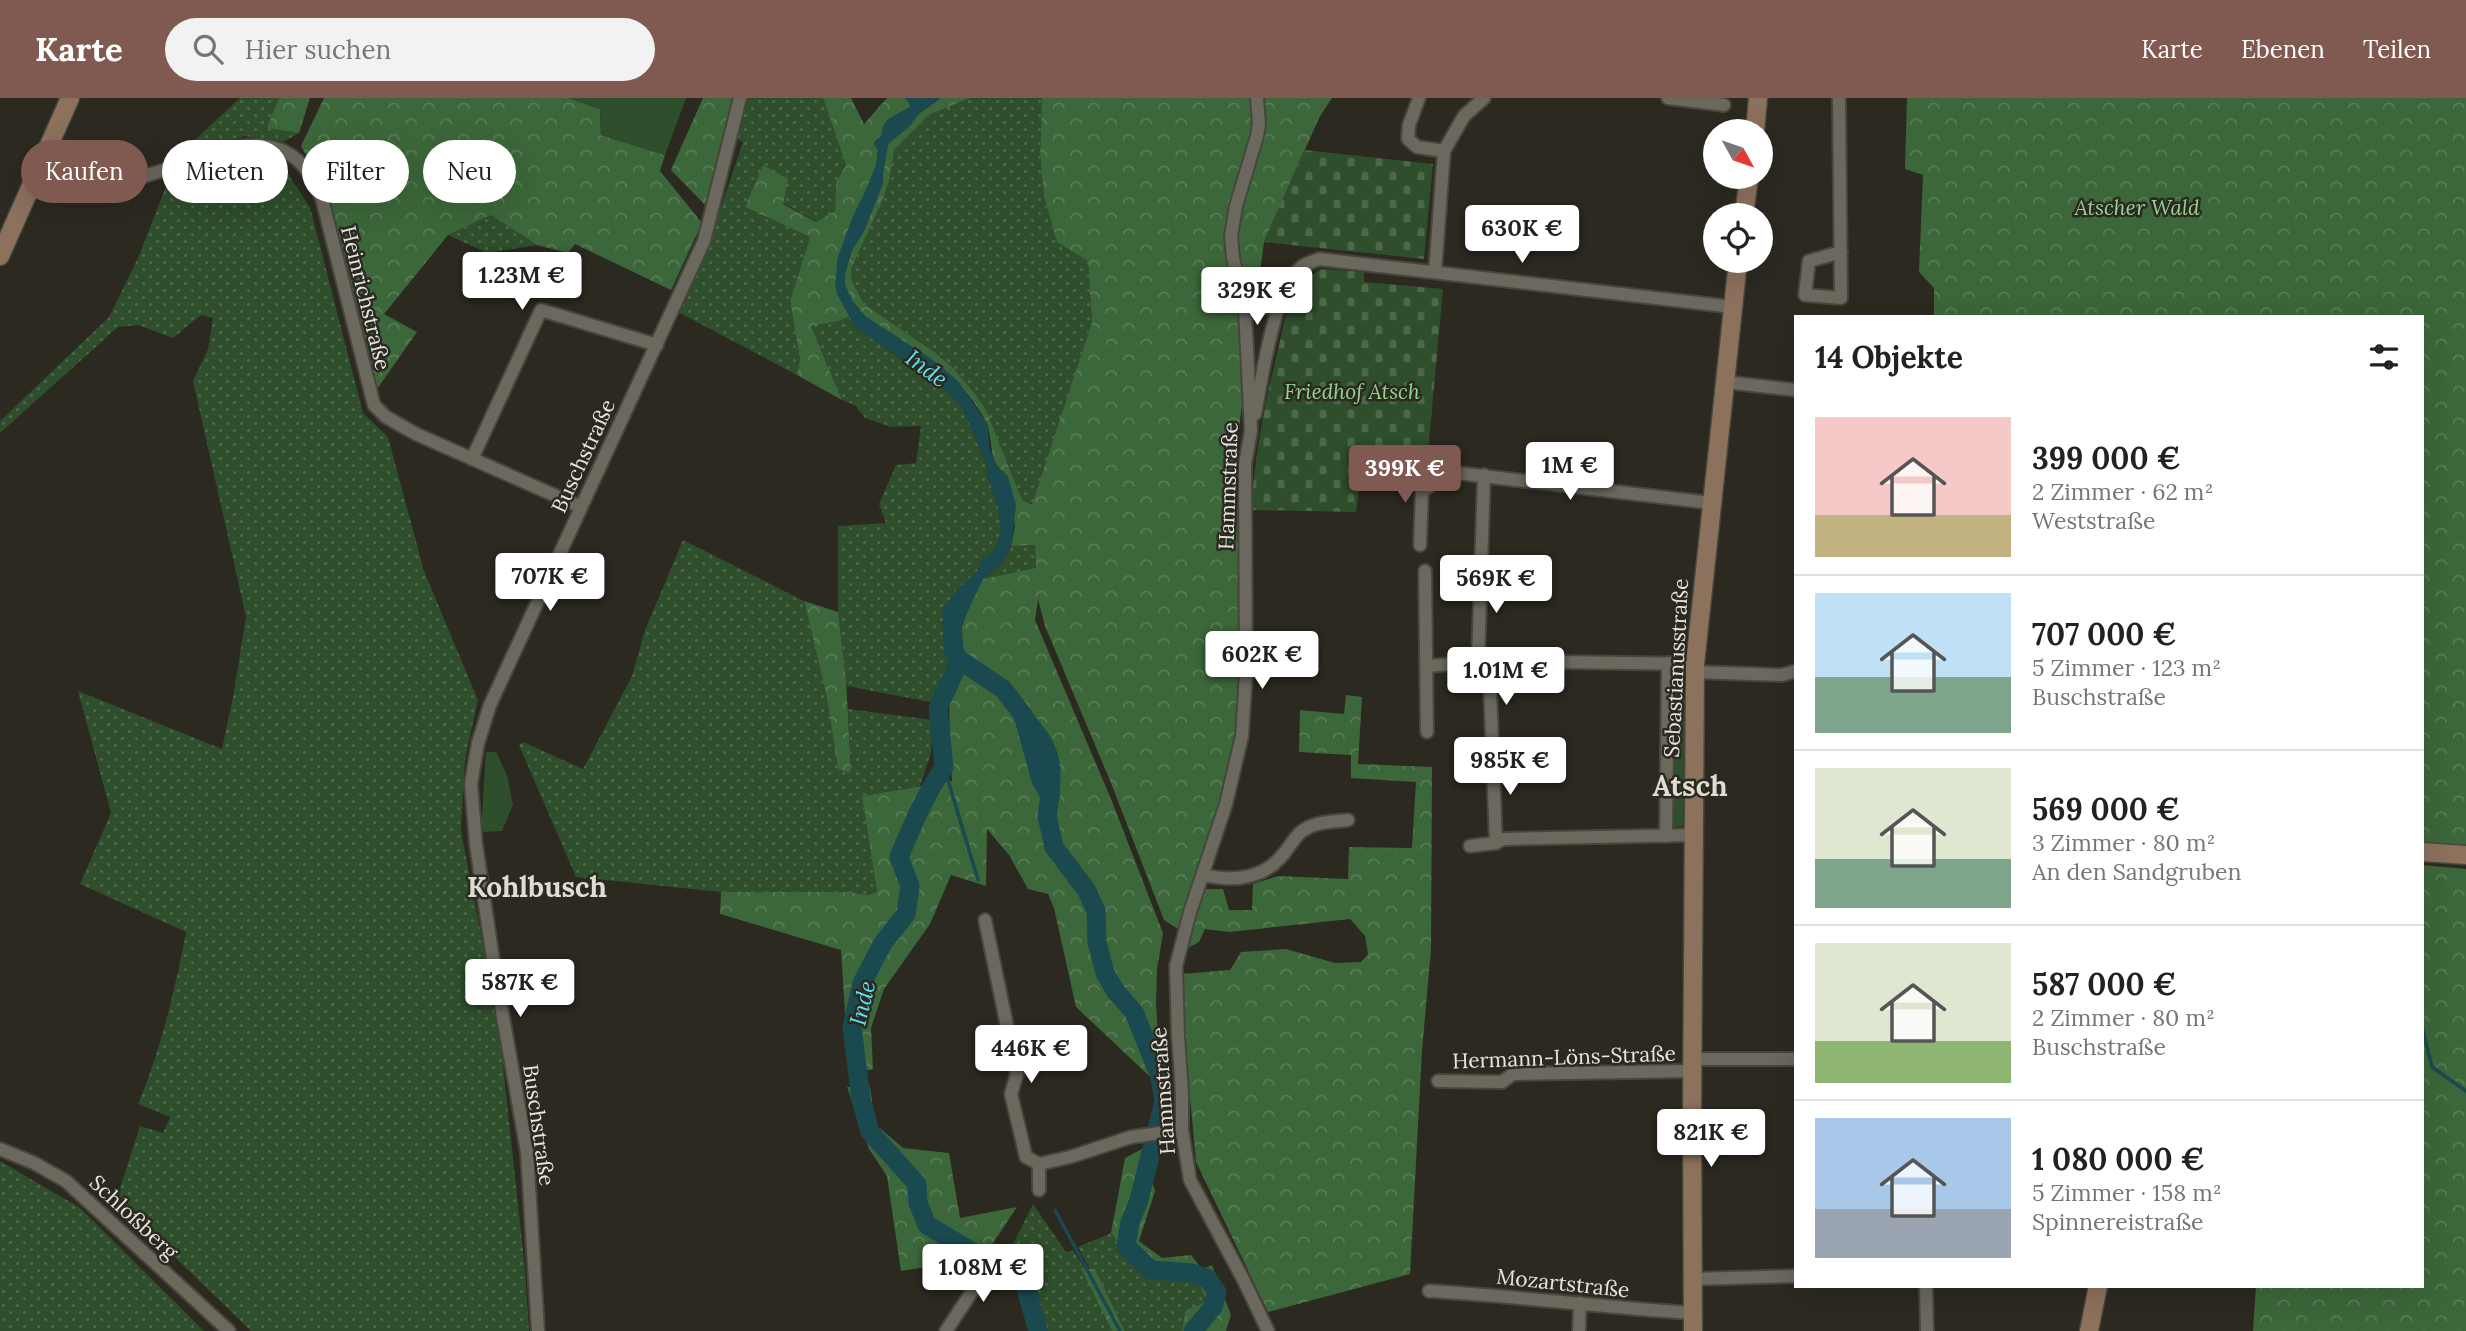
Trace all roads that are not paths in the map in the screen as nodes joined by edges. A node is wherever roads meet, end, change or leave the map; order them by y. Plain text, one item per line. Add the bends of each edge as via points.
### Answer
1 (70, 98) edge
2 (740, 98) edge
3 (1257, 98) edge
4 (1419, 98) edge
5 (1484, 98) edge
6 (1676, 98) edge
7 (1759, 98) edge
8 (1839, 98) edge
9 (1724, 105) dead end
10 (1756, 119) edge
11 (52, 140) edge
12 (1444, 151) junction
13 (148, 175) edge
14 (22, 203) edge
15 (4, 235) edge
16 (1841, 252) dead end
17 (0, 257) edge
18 (1435, 272) junction
19 (1737, 273) edge
20 (1278, 307) junction
21 (1733, 307) junction
22 (1245, 309) junction
23 (657, 345) junction
24 (1725, 382) junction
25 (1794, 390) edge
26 (1251, 431) junction
27 (472, 460) junction
28 (1484, 475) junction
29 (1712, 503) junction
30 (581, 507) junction
31 (1420, 545) dead end
32 (1425, 571) dead end
33 (1484, 661) junction
34 (1668, 663) junction
35 (1427, 666) junction
36 (1695, 668) junction
37 (1794, 672) edge
38 (1427, 733) dead end
39 (1348, 820) dead end
40 (1693, 835) junction
41 (1666, 836) junction
42 (1496, 843) junction
43 (1470, 846) dead end
44 (2424, 852) edge
45 (2466, 855) edge
46 (1203, 875) junction
47 (985, 920) dead end
48 (1794, 1059) edge
49 (1692, 1065) junction
50 (1438, 1081) dead end
51 (1175, 1130) junction
52 (0, 1149) edge
53 (1039, 1164) junction
54 (1039, 1190) dead end
55 (972, 1266) dead end
56 (987, 1272) dead end
57 (1794, 1276) edge
58 (1693, 1279) junction
59 (975, 1287) junction
60 (1926, 1288) edge
61 (2098, 1288) edge
62 (1429, 1291) dead end
63 (1580, 1303) junction
64 (1693, 1322) edge
65 (229, 1331) edge
66 (538, 1331) edge
67 (946, 1331) edge
68 (1268, 1331) edge
69 (1579, 1331) edge
70 (1927, 1331) edge
71 (2089, 1331) edge

1 - 11 main road
2 - 23 street, Buschstraße via 704,242
3 - 22 street, Hammstraße via 1257,136 1231,236
4 - 12 street via 1408,139 1417,148
5 - 12 street via 1464,116
6 - 9 street
7 - 10 main road
8 - 16 street
12 - 18 street
13 - 27 street, Heinrichstraße via 249,144 271,146 292,155 314,177 322,199 374,405 396,424
14 - 15 main road
15 - 17 main road
18 - 20 street via 1319,260 1303,266
18 - 21 street
19 - 21 main road, Sebastianusstraße
20 - 22 street
20 - 26 street
21 - 24 main road, Sebastianusstraße
22 - 26 street, Hammstraße
23 - 27 street via 541,310
23 - 30 street, Buschstraße
24 - 25 street
24 - 29 main road, Sebastianusstraße
26 - 46 street, Hammstraße via 1245,475 1242,736
27 - 30 street, Heinrichstraße
28 - 29 street
28 - 31 street via 1431,470 1429,487 1422,491
28 - 33 street via 1480,568
29 - 36 main road, Sebastianusstraße
30 - 66 street, Buschstraße via 490,705 471,784 494,966 527,1152
32 - 35 street
33 - 34 street
33 - 35 street
33 - 42 street
34 - 36 street
34 - 41 street, Sebastianusstraße
35 - 38 street
36 - 37 street via 1782,675
36 - 40 main road, Sebastianusstraße
39 - 46 street via 1318,823 1302,832 1269,869 1248,877 1224,880
40 - 41 street
40 - 49 main road, Sebastianusstraße
41 - 42 street via 1503,839
42 - 43 street
44 - 45 main road
46 - 51 street, Hammstraße via 1176,966 1182,1094
47 - 53 street via 1017,1074 1011,1094 1020,1139 1026,1157
48 - 49 street, Hermann-Löns-Straße
49 - 50 street, Hermann-Löns-Straße via 1513,1074 1502,1082
49 - 58 main road, Sebastianusstraße
51 - 53 street via 1131,1137
51 - 68 street, Hammstraße via 1190,1180
52 - 65 street, Schloßberg via 66,1181
53 - 54 street
55 - 59 street
56 - 59 street
57 - 58 street
58 - 64 main road, Sebastianusstraße
59 - 67 street
60 - 70 street
61 - 71 main road
62 - 63 street, Mozartstraße
63 - 64 street, Mozartstraße
63 - 69 street

